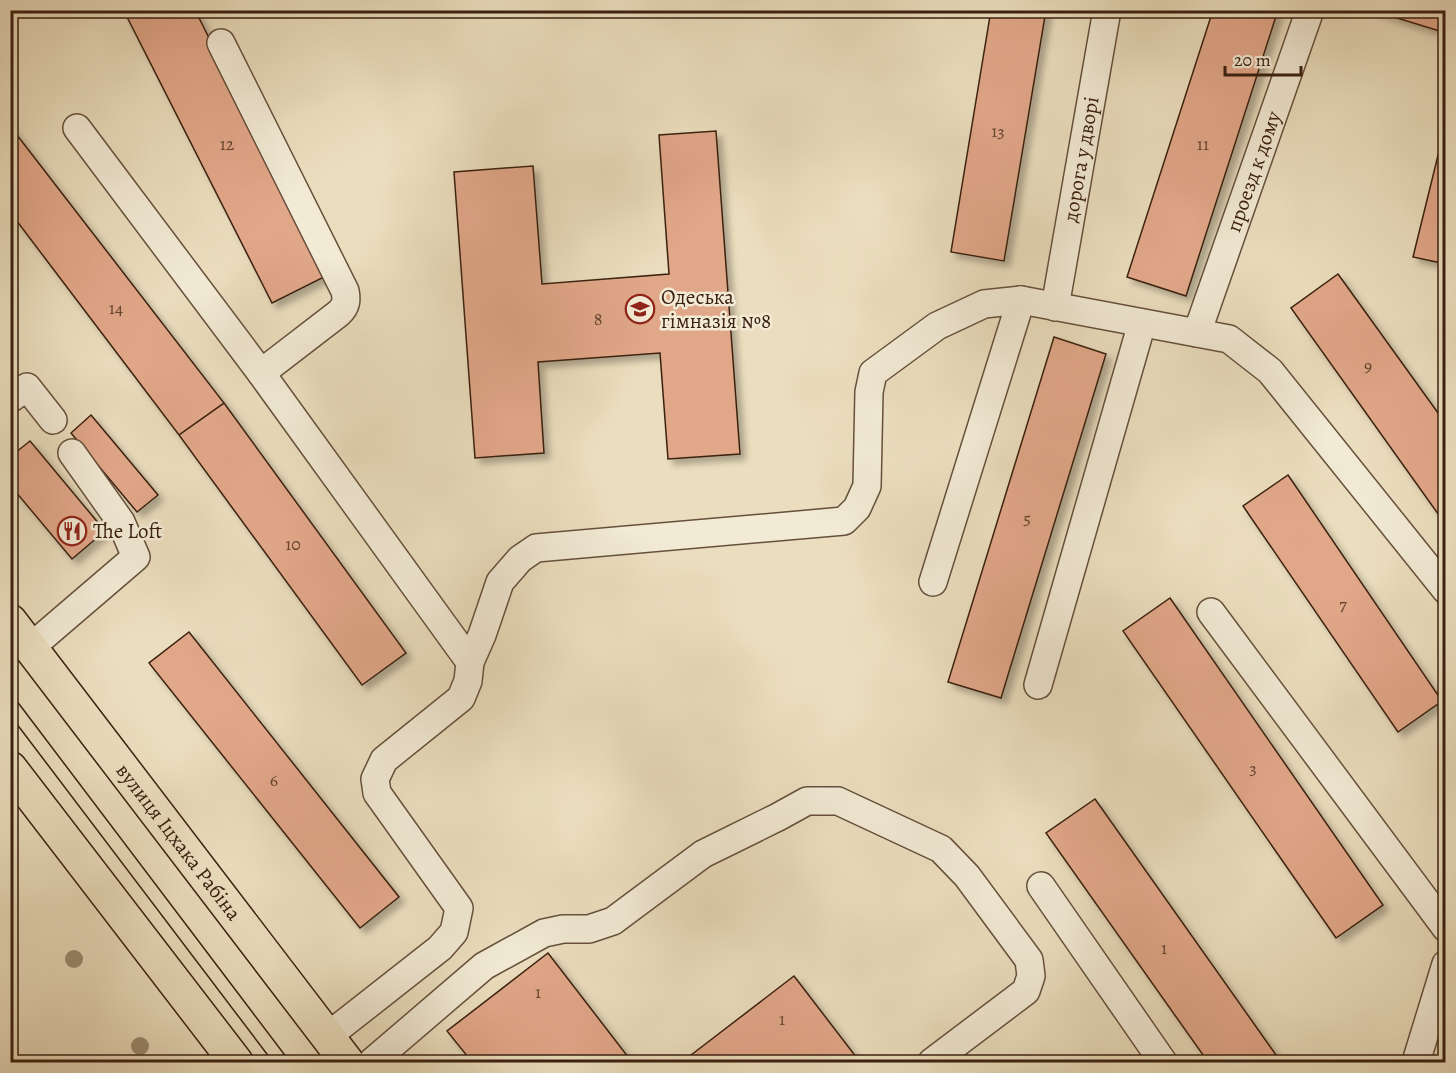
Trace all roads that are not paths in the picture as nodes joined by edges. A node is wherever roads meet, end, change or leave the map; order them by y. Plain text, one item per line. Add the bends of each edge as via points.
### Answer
1 (1107, 10) edge
2 (1310, 10) edge
3 (221, 43) dead end
4 (77, 128) dead end
5 (1021, 300) junction
6 (1055, 307) junction
7 (1142, 323) junction
8 (1197, 333) junction
9 (261, 373) junction
10 (10, 399) edge
11 (53, 420) dead end
12 (72, 453) dead end
13 (933, 582) dead end
14 (1446, 590) edge
15 (1211, 612) dead end
16 (10, 621) edge
17 (31, 647) junction
18 (470, 662) junction
19 (1038, 685) dead end
20 (10, 768) edge
21 (1041, 886) dead end
22 (1446, 928) edge
23 (1446, 964) edge
24 (328, 1036) junction
25 (231, 1060) edge
26 (347, 1062) edge
27 (372, 1062) edge
28 (932, 1062) edge
29 (1163, 1062) edge
30 (1416, 1062) edge

1 - 6 street, дорога у дворі
2 - 8 street, проезд к дому
3 - 9 street via 346,299 339,313
4 - 9 street
5 - 6 street
5 - 13 street
5 - 18 street via 984,304 938,326 873,374 869,392 867,486 857,508 844,520 536,548 500,582
6 - 7 street
7 - 8 street
7 - 19 street
8 - 14 street via 1229,339 1270,371
9 - 18 street
10 - 11 street via 27,387
12 - 17 street via 121,522 136,557
15 - 22 street
16 - 17 main road, вулиця Іцхака Рабіна
17 - 24 main road, вулиця Іцхака Рабіна
18 - 24 street via 461,698 384,760 375,779 377,793 459,909 454,932 440,948
20 - 25 main road
21 - 29 street
23 - 30 street
24 - 26 main road, вулиця Іцхака Рабіна
27 - 28 street via 484,966 544,933 589,929 613,921 703,854 807,801 838,801 941,849 967,876 1029,960 1031,976 1026,991

